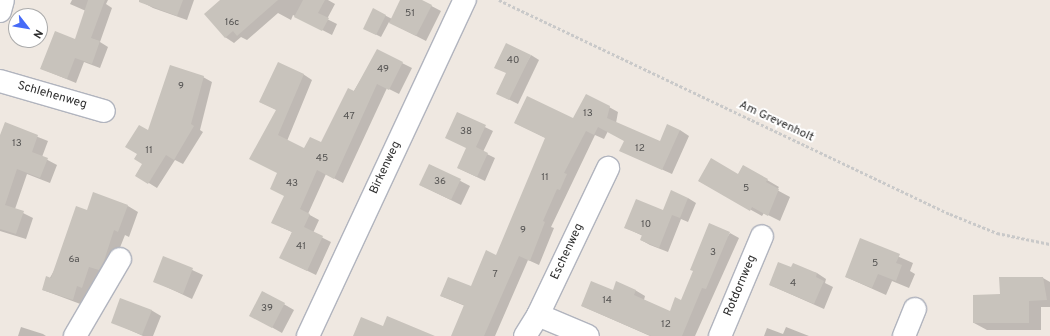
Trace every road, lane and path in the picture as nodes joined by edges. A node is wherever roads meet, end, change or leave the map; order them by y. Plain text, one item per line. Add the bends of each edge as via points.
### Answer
1 (2, 0) edge
2 (465, 0) edge
3 (499, 0) edge
4 (0, 11) edge
5 (0, 81) edge
6 (104, 112) dead end
7 (608, 168) dead end
8 (762, 236) dead end
9 (1050, 244) edge
10 (120, 259) dead end
11 (915, 309) dead end
12 (538, 315) junction
13 (75, 336) edge
14 (308, 336) edge
15 (525, 336) edge
16 (588, 336) edge
17 (720, 336) edge
18 (904, 336) edge

1 - 4 street
2 - 14 street, Birkenweg
3 - 9 path, Am Grevenholt via 950,214 998,233
5 - 6 street, Schlehenweg
7 - 12 street, Eschenweg
8 - 17 street, Rotdornweg
10 - 13 street
11 - 18 street
12 - 15 street, Eschenweg
12 - 16 street

